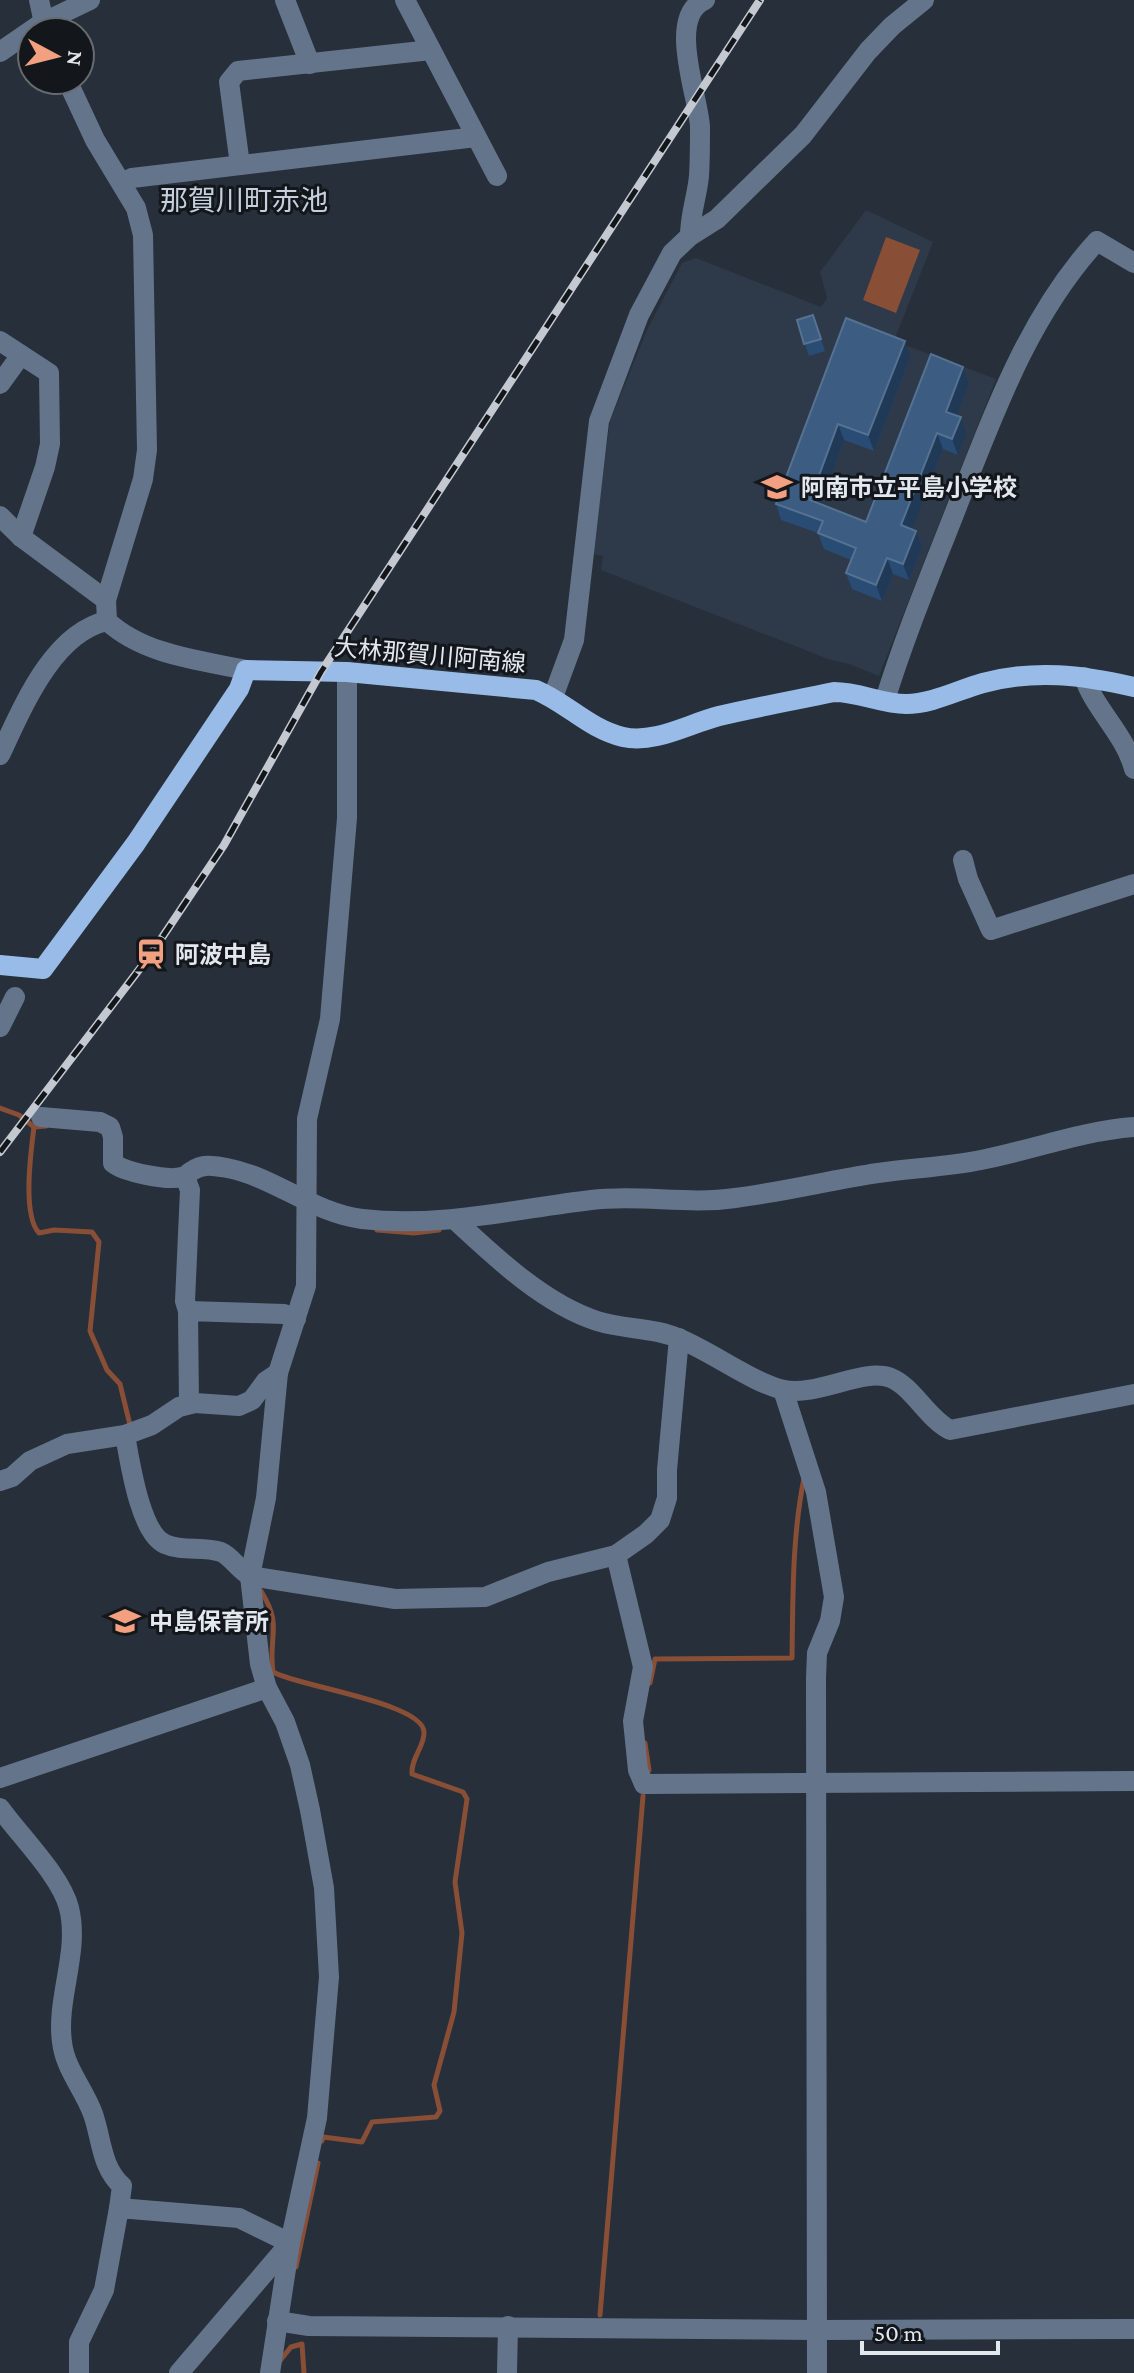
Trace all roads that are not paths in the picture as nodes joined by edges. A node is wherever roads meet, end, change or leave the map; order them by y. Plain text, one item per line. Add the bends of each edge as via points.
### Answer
1 (90, 0) edge
2 (285, 0) edge
3 (405, 0) edge
4 (924, 0) edge
5 (699, 1) edge
6 (64, 16) edge
7 (431, 50) junction
8 (310, 64) junction
9 (74, 96) edge
10 (476, 137) junction
11 (240, 165) junction
12 (497, 176) dead end
13 (122, 183) junction
14 (690, 236) junction
15 (1134, 263) edge
16 (0, 341) edge
17 (21, 355) junction
18 (0, 384) edge
19 (0, 516) edge
20 (21, 537) junction
21 (106, 610) junction
22 (246, 670) junction
23 (347, 672) junction
24 (1084, 677) junction
25 (1134, 687) edge
26 (553, 697) junction
27 (885, 700) junction
28 (0, 755) edge
29 (1134, 769) edge
30 (963, 860) dead end
31 (1134, 884) edge
32 (0, 965) edge
33 (15, 997) dead end
34 (0, 1027) edge
35 (41, 1117) dead end
36 (1134, 1127) edge
37 (187, 1183) junction
38 (307, 1203) junction
39 (455, 1220) junction
40 (188, 1311) junction
41 (296, 1319) junction
42 (678, 1343) junction
43 (278, 1373) junction
44 (783, 1390) junction
45 (1134, 1394) edge
46 (189, 1404) junction
47 (125, 1435) junction
48 (0, 1481) edge
49 (616, 1555) junction
50 (250, 1576) junction
51 (267, 1688) junction
52 (0, 1778) edge
53 (1134, 1781) edge
54 (818, 1782) junction
55 (0, 1808) edge
56 (119, 2208) junction
57 (290, 2243) junction
58 (277, 2321) junction
59 (508, 2326) junction
60 (1134, 2329) edge
61 (817, 2330) junction
62 (79, 2373) edge
63 (179, 2373) edge
64 (270, 2373) edge
65 (507, 2373) edge
66 (817, 2373) edge

1 - 6 street
2 - 8 street
3 - 7 street
4 - 14 street via 868,51 803,135 717,219
5 - 14 street via 687,37 700,123
7 - 8 street
7 - 10 street
8 - 11 street via 238,71 229,82
9 - 13 street
10 - 11 street
10 - 12 street
11 - 13 street
13 - 21 street via 143,235 147,450
14 - 26 street via 672,253 639,315 599,421 574,640
15 - 27 street via 1097,241 1071,269 1023,348
16 - 17 street
17 - 18 street
17 - 20 street via 49,373 50,444
19 - 20 street
20 - 21 street
21 - 22 street via 118,631 157,651
21 - 28 street via 36,681
22 - 23 main road, 大林那賀川阿南線
22 - 32 main road via 239,689 136,843 43,969
23 - 26 main road, 大林那賀川阿南線 via 536,690
23 - 38 street via 347,818 330,1019 307,1119
24 - 25 main road, 大林那賀川阿南線
24 - 27 main road, 大林那賀川阿南線 via 1035,673 985,682 929,701
24 - 29 street
26 - 27 main road, 大林那賀川阿南線 via 595,727 647,738 715,717 834,692
30 - 31 street via 991,930
33 - 34 street
35 - 37 street via 100,1122 110,1127 113,1163 121,1169
36 - 39 street via 1100,1130 980,1160 734,1199 594,1199
37 - 38 street via 194,1169 206,1165 232,1169
37 - 40 street
38 - 39 street via 361,1219
38 - 41 street via 306,1286
39 - 42 street via 502,1265 568,1308 599,1322 655,1330
40 - 41 street via 284,1314
40 - 46 street
41 - 43 street
42 - 44 street
42 - 49 street via 667,1498 660,1520
43 - 46 street via 239,1406
43 - 50 street via 266,1498
44 - 45 street via 821,1388 875,1375 893,1379 950,1430
44 - 54 street via 816,1492 834,1597 817,1653
46 - 47 street
47 - 48 street via 67,1444
47 - 50 street via 138,1495 155,1538 168,1545 223,1553
49 - 50 street via 548,1572 485,1597 395,1599
49 - 54 street via 643,1667 633,1721 644,1784
50 - 51 street
51 - 52 street
51 - 57 street via 300,1765 324,1888 329,1977 317,2118
53 - 54 street
54 - 61 street
55 - 56 street via 60,1885 69,1909 62,2044 93,2114 99,2145 122,2186
56 - 57 street via 239,2218
56 - 62 street via 104,2290 79,2342
57 - 58 street
57 - 63 street
58 - 59 street via 309,2326
58 - 64 street
59 - 61 street
59 - 65 street
60 - 61 street
61 - 66 street

